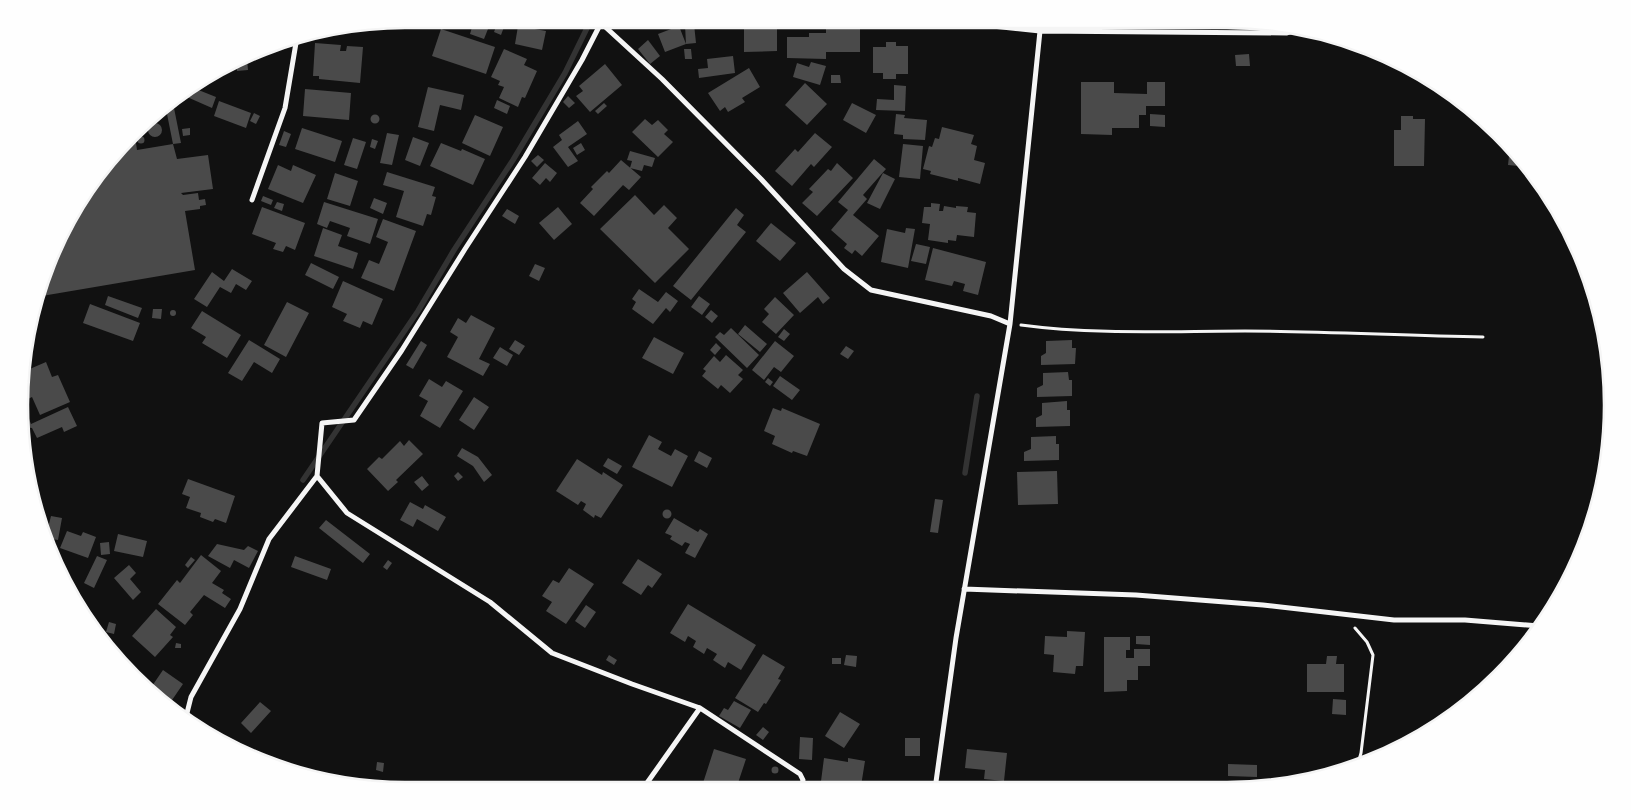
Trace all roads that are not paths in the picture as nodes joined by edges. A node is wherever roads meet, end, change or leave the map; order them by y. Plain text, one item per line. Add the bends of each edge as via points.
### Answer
1 (598, 28) edge
2 (609, 28) edge
3 (1022, 28) edge
4 (1040, 32) junction
5 (1287, 33) edge
6 (297, 44) edge
7 (252, 200) dead end
8 (1010, 324) junction
9 (316, 476) junction
10 (964, 589) junction
11 (1532, 625) edge
12 (700, 708) junction
13 (187, 713) edge
14 (648, 782) edge
15 (801, 782) edge
16 (936, 782) edge

1 - 9 street via 525,157 354,420 322,423
2 - 8 street via 862,284 871,290 991,316
3 - 4 street
4 - 5 street
4 - 8 street
6 - 7 street via 285,108
8 - 10 street
9 - 12 street via 347,513 490,602 552,653
9 - 13 street via 270,539 240,609 191,697
10 - 11 street via 1136,595 1394,620 1465,620
10 - 16 street
12 - 14 street
12 - 15 street via 802,776

